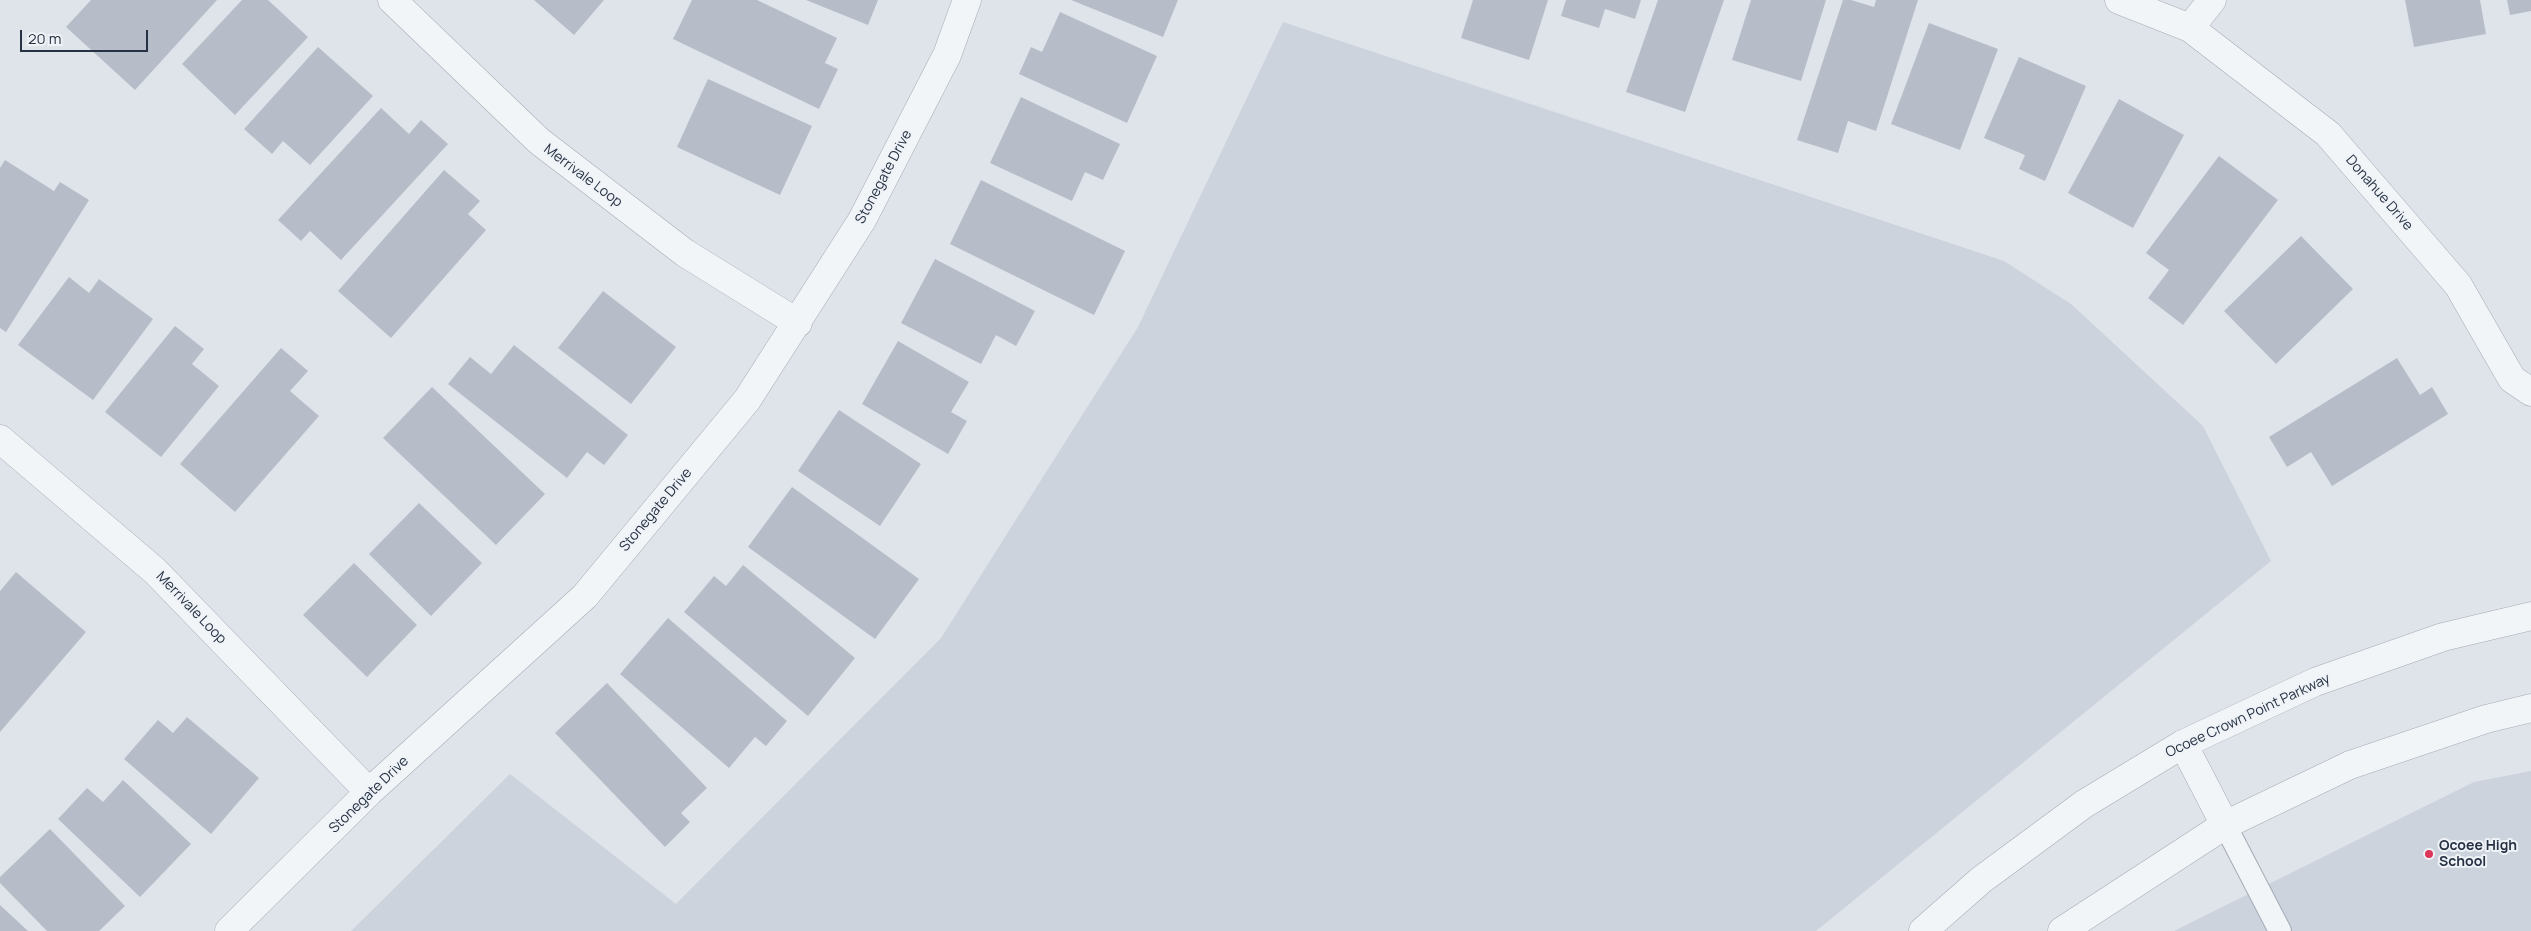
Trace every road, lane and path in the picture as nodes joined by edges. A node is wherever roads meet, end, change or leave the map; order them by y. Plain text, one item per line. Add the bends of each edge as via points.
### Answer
1 (392, 0) edge
2 (967, 0) edge
3 (2119, 0) edge
4 (2212, 0) edge
5 (2190, 28) junction
6 (798, 323) junction
7 (2531, 392) edge
8 (0, 439) edge
9 (2531, 616) edge
10 (2531, 708) edge
11 (2183, 744) junction
12 (369, 792) junction
13 (2225, 825) junction
14 (228, 931) edge
15 (1923, 931) edge
16 (2062, 931) edge
17 (2280, 931) edge

1 - 6 street, Merrivale Loop via 538,141 685,253
2 - 6 street, Stonegate Drive via 947,55 862,220
3 - 5 street, Donahue Drive
4 - 5 street
5 - 7 street, Donahue Drive via 2328,134 2458,285 2512,379
6 - 12 street, Stonegate Drive via 747,400 585,596
8 - 12 street, Merrivale Loop via 155,571
9 - 11 street, Ocoee Crown Point Parkway via 2443,637 2315,682
10 - 13 street via 2486,719 2350,765
11 - 13 street
11 - 15 street, Ocoee Crown Point Parkway via 2084,804 1981,880
12 - 14 street, Stonegate Drive
13 - 16 street
13 - 17 lane

